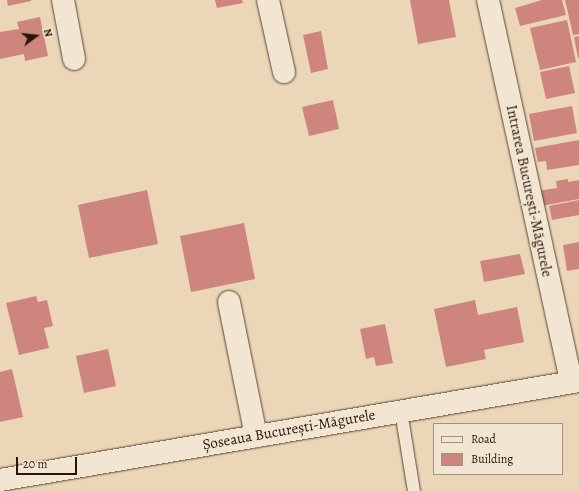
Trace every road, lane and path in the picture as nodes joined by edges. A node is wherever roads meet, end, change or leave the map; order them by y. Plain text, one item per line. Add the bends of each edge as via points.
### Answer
1 (63, 0) edge
2 (268, 0) edge
3 (488, 0) edge
4 (74, 59) dead end
5 (284, 72) dead end
6 (229, 302) dead end
7 (575, 381) edge
8 (401, 411) junction
9 (256, 436) junction
10 (0, 480) edge
11 (414, 491) edge

1 - 4 street
2 - 5 street
3 - 7 street, Intrarea București-Măgurele
6 - 9 street
7 - 8 street, Șoseaua București-Măgurele
8 - 9 street, Șoseaua București-Măgurele
8 - 11 lane
9 - 10 street, Șoseaua București-Măgurele

